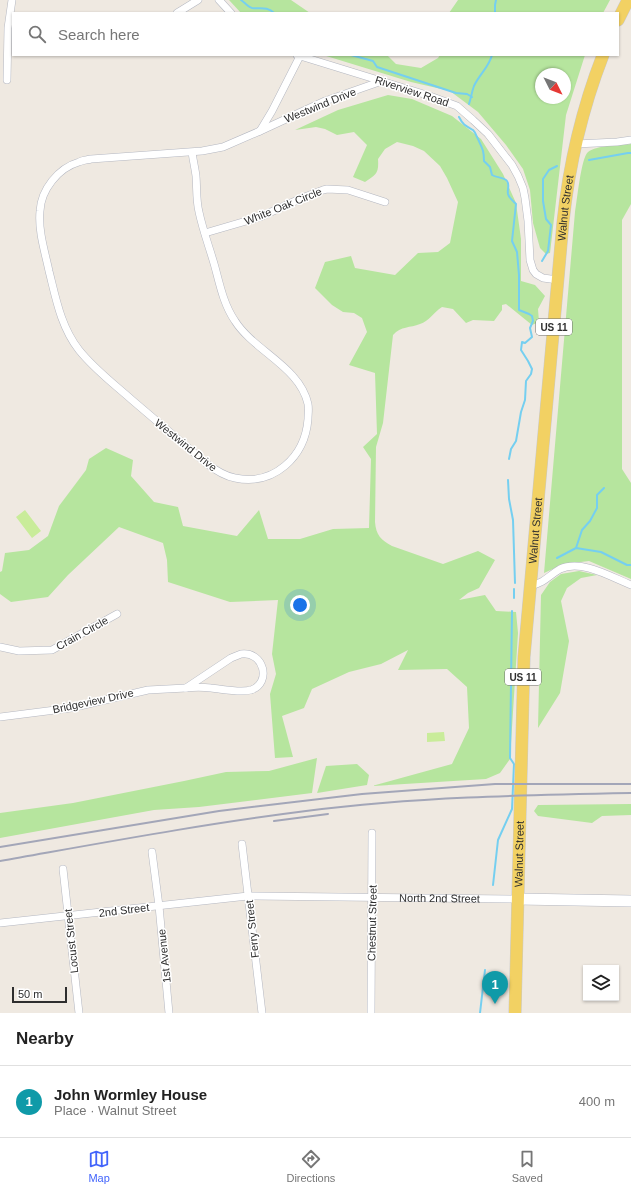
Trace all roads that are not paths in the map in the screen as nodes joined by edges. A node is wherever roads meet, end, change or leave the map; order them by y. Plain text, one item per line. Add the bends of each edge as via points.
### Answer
1 (12, 0) edge
2 (198, 0) edge
3 (219, 0) edge
4 (628, 0) edge
5 (178, 12) edge
6 (230, 12) edge
7 (619, 18) edge
8 (11, 28) edge
9 (298, 56) edge
10 (603, 56) edge
11 (7, 80) dead end
12 (382, 81) junction
13 (260, 131) junction
14 (631, 140) edge
15 (576, 144) junction
16 (192, 152) junction
17 (385, 202) dead end
18 (205, 233) junction
19 (558, 280) junction
20 (631, 585) edge
21 (530, 586) junction
22 (116, 614) dead end
23 (0, 647) edge
24 (186, 688) junction
25 (0, 716) edge
26 (372, 833) dead end
27 (242, 844) dead end
28 (152, 852) dead end
29 (63, 869) dead end
30 (248, 896) junction
31 (372, 897) junction
32 (518, 899) junction
33 (631, 901) edge
34 (159, 906) junction
35 (69, 916) junction
36 (0, 923) edge
37 (79, 1013) edge
38 (169, 1013) edge
39 (262, 1013) edge
40 (371, 1013) edge
41 (515, 1013) edge

1 - 8 street
2 - 5 street
3 - 6 street
4 - 7 main road
8 - 11 street
9 - 12 street, Riverview Road
9 - 13 street, Westwind Drive via 281,95
10 - 15 main road, Walnut Street / US 11
12 - 13 street, Westwind Drive via 325,101
12 - 19 street, Riverview Road via 457,106 488,134 512,165 523,188 533,270 543,278
13 - 16 street, Westwind Drive via 223,147
14 - 15 street
15 - 19 main road, Walnut Street / US 11 via 565,203
16 - 18 street, Westwind Drive via 199,212
16 - 18 street, Westwind Drive via 91,159 72,164 56,176 46,191 39,212 60,316 73,341 88,361 216,471 243,479 265,476 290,462 297,453 305,437 308,404 296,380 234,321 221,290
17 - 18 street, White Oak Circle via 348,190 327,189 260,217
19 - 21 main road, Walnut Street / US 11
20 - 21 street via 578,566 566,567 541,583
21 - 32 main road, Walnut Street / US 11 via 522,704
22 - 23 street, Crain Circle via 52,650 19,651
24 - 24 street, Bridgeview Drive via 241,654 255,656 263,669 262,679 252,689
24 - 25 street, Bridgeview Drive via 144,690 71,708
26 - 31 street, Chestnut Street
27 - 30 street, Ferry Street
28 - 34 street, 1st Avenue
29 - 35 street, Locust Street
30 - 31 street, North 2nd Street
30 - 34 street, 2nd Street
30 - 39 street, Ferry Street
31 - 32 street, North 2nd Street
31 - 40 street, Chestnut Street
32 - 33 street, North 2nd Street
32 - 41 main road, Walnut Street / US 11
34 - 35 street, 2nd Street
34 - 38 street, 1st Avenue
35 - 36 street, 2nd Street
35 - 37 street, Locust Street

